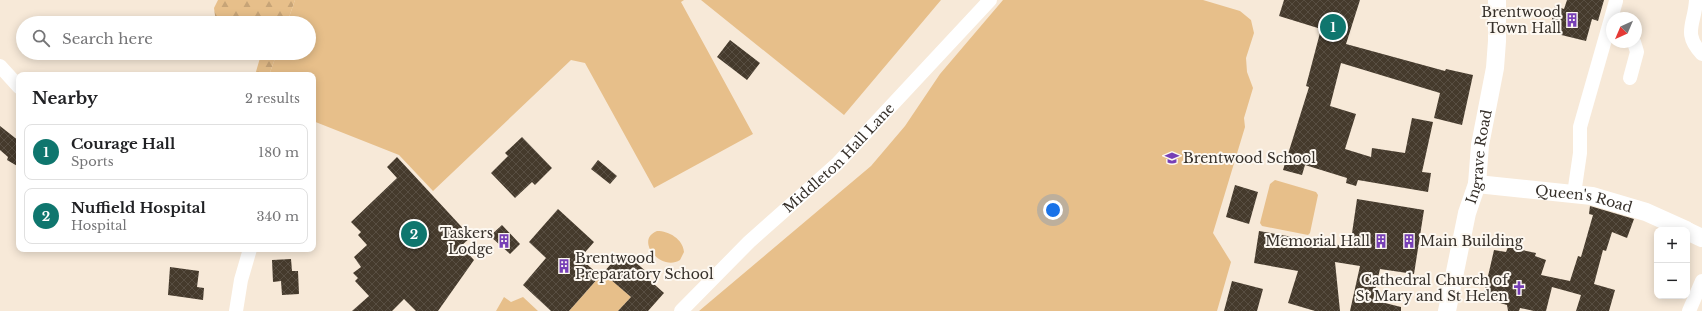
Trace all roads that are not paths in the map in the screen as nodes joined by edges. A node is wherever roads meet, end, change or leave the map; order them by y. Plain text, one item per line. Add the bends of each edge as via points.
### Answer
1 (990, 0) edge
2 (1497, 0) edge
3 (1696, 0) edge
4 (1616, 1) dead end
5 (1614, 12) edge
6 (1606, 42) edge
7 (1636, 48) edge
8 (1702, 54) edge
9 (0, 66) edge
10 (1630, 78) dead end
11 (16, 84) edge
12 (1477, 184) junction
13 (1574, 194) junction
14 (1680, 227) edge
15 (1690, 232) edge
16 (1702, 238) edge
17 (249, 252) edge
18 (1702, 281) edge
19 (236, 311) edge
20 (681, 311) edge
21 (1447, 311) edge
22 (1689, 311) edge

1 - 20 street, Middleton Hall Lane via 837,164 749,242
2 - 12 main road, Ingrave Road via 1495,68 1480,145
3 - 8 street via 1690,30 1691,40
4 - 5 street
6 - 13 street via 1580,127 1580,153
7 - 10 street
9 - 11 street
12 - 13 main road, Queen's Road
12 - 21 main road, Ingrave Road via 1467,213
13 - 14 main road, Queen's Road via 1636,208
15 - 16 main road, Queen's Road
17 - 19 street
18 - 22 street

